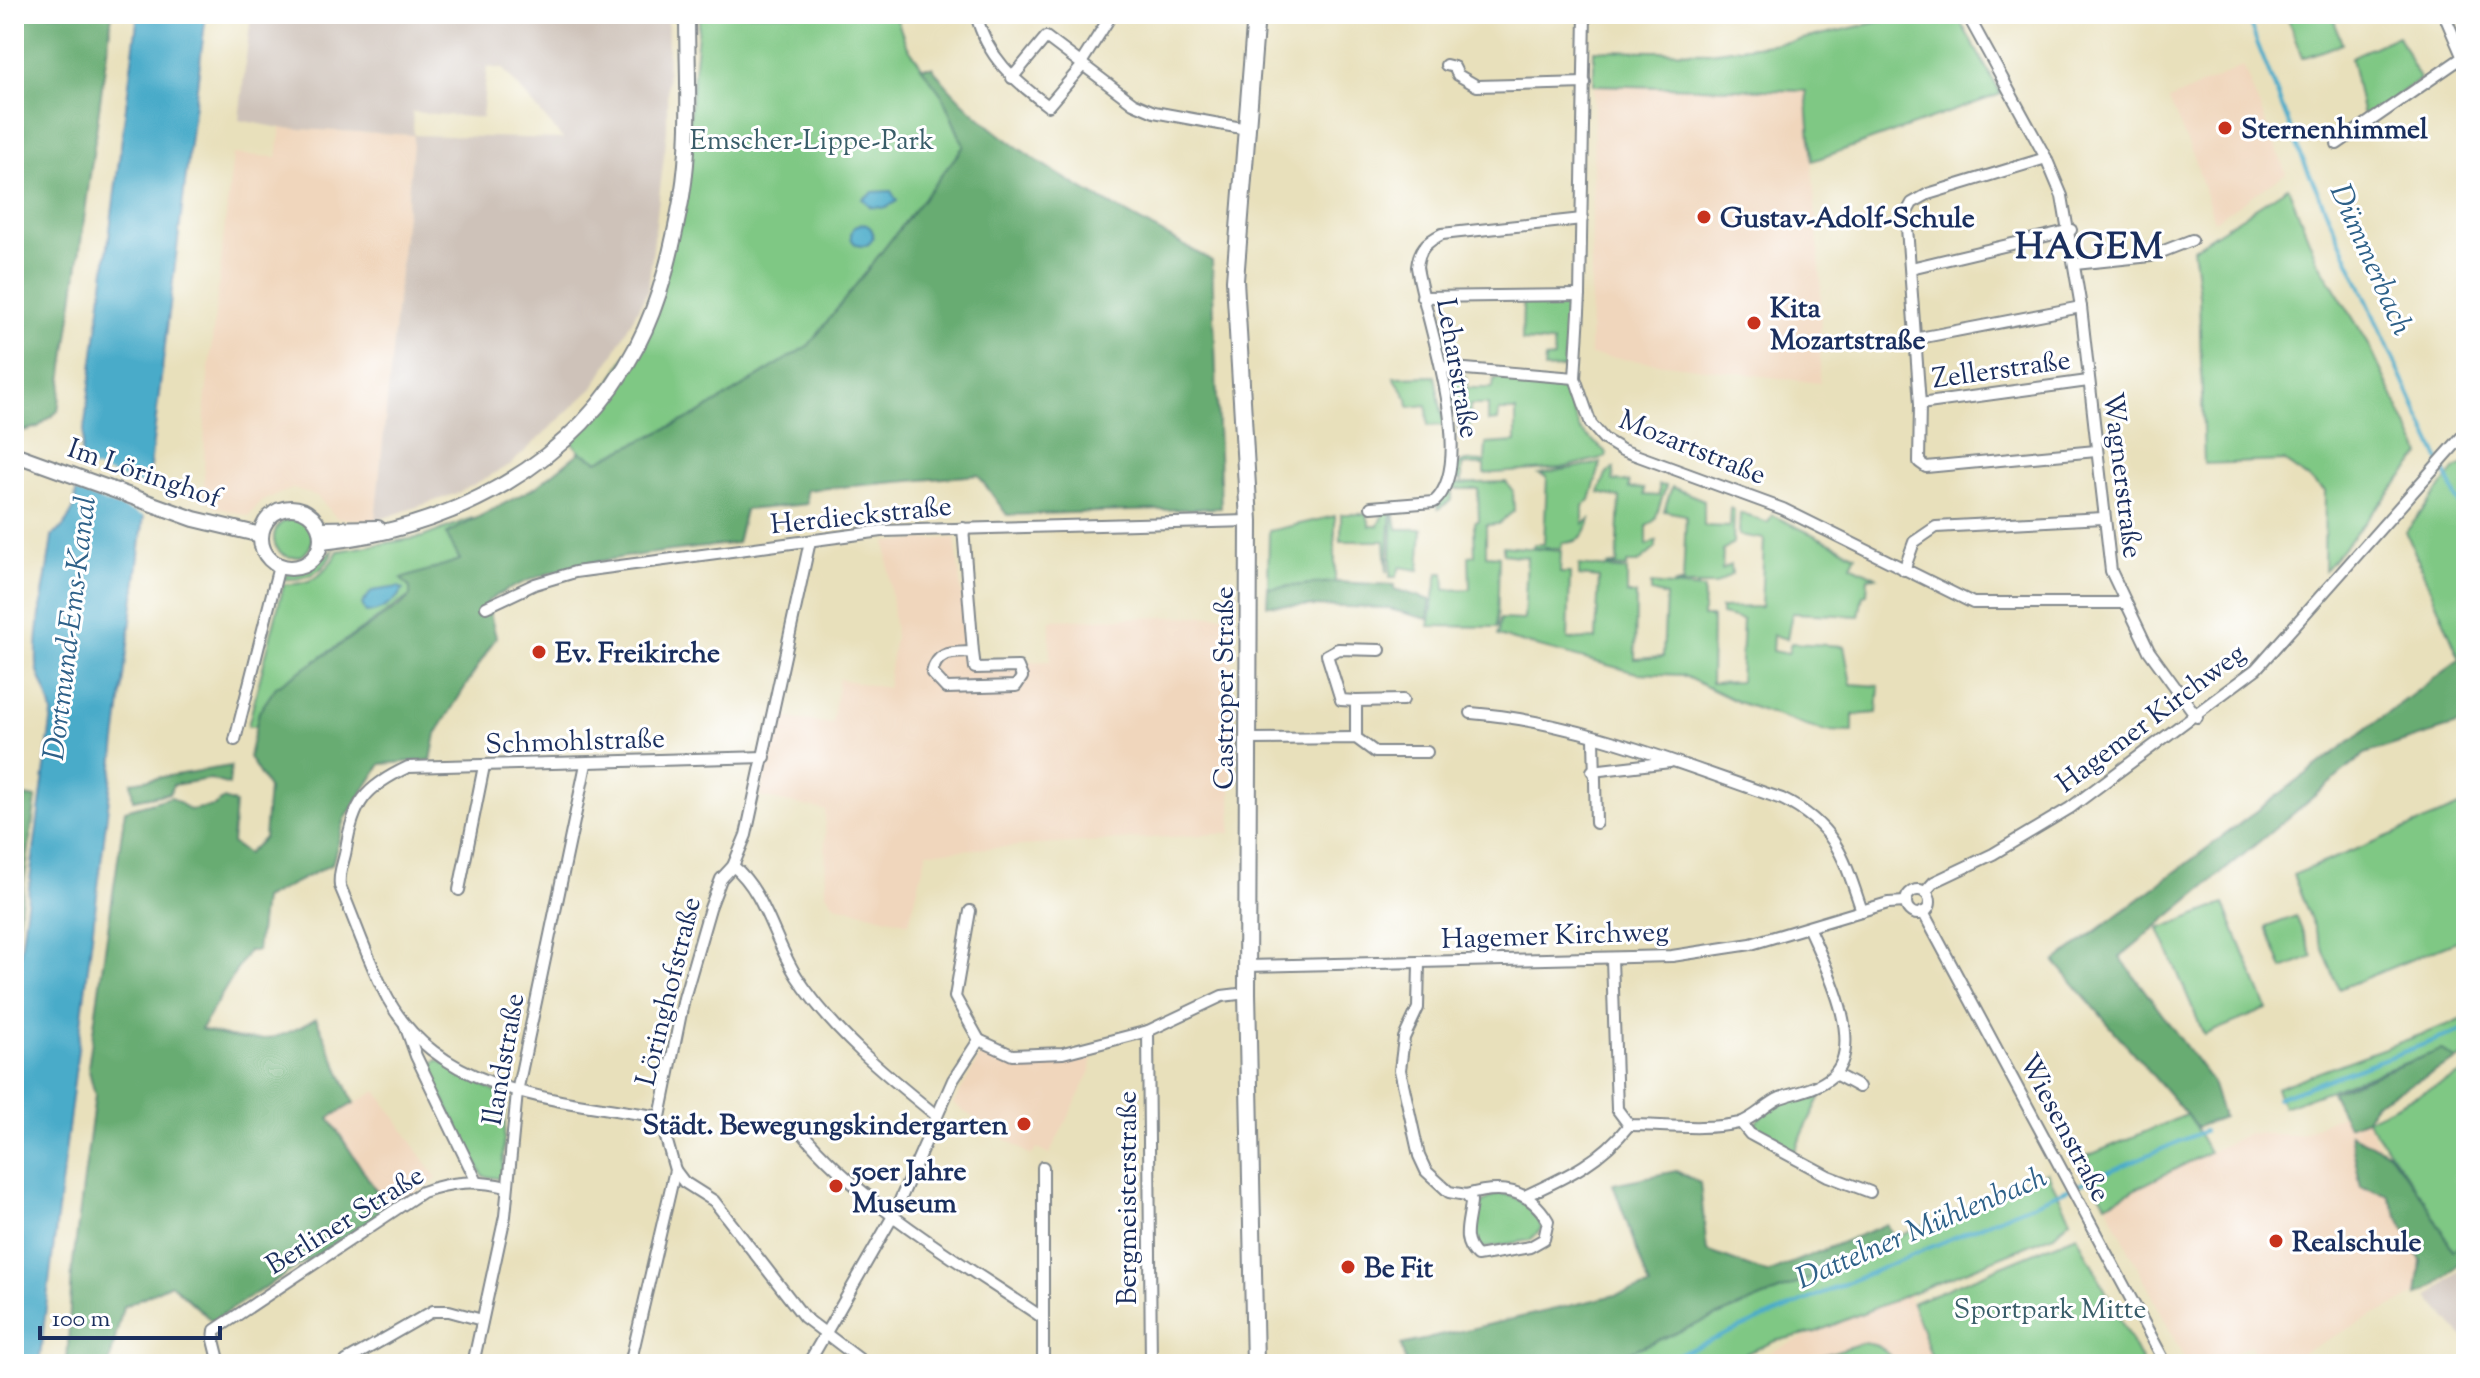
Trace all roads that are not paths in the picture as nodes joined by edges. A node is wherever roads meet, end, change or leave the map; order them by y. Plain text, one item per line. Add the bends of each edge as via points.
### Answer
1 (687, 14) edge
2 (976, 14) edge
3 (1112, 14) edge
4 (1256, 14) edge
5 (1585, 14) edge
6 (1967, 14) edge
7 (2444, 14) edge
8 (2462, 44) edge
9 (2464, 61) edge
10 (1082, 64) junction
11 (1446, 65) dead end
12 (1012, 78) junction
13 (1585, 83) junction
14 (1247, 129) junction
15 (2337, 144) dead end
16 (2046, 158) junction
17 (1582, 219) junction
18 (2071, 230) junction
19 (2192, 240) dead end
20 (2075, 264) junction
21 (1911, 268) junction
22 (1580, 295) junction
23 (1422, 297) junction
24 (2081, 307) junction
25 (1914, 339) junction
26 (1441, 367) junction
27 (1575, 378) junction
28 (2088, 381) junction
29 (1920, 404) junction
30 (2466, 432) edge
31 (2096, 451) junction
32 (14, 454) edge
33 (1371, 507) dead end
34 (2103, 518) junction
35 (1249, 521) junction
36 (963, 528) junction
37 (261, 535) junction
38 (321, 536) junction
39 (810, 541) junction
40 (279, 566) junction
41 (1904, 570) junction
42 (2123, 603) junction
43 (486, 607) dead end
44 (1380, 650) dead end
45 (973, 652) junction
46 (1403, 700) dead end
47 (1356, 701) junction
48 (1471, 713) dead end
49 (2197, 717) junction
50 (1356, 738) junction
51 (1594, 738) junction
52 (1250, 739) junction
53 (235, 740) dead end
54 (1427, 752) dead end
55 (765, 757) junction
56 (1671, 762) junction
57 (586, 764) junction
58 (484, 766) junction
59 (1592, 771) junction
60 (1596, 823) dead end
61 (733, 866) junction
62 (459, 890) dead end
63 (1925, 892) junction
64 (1906, 902) junction
65 (970, 911) dead end
66 (1862, 911) junction
67 (1923, 912) junction
68 (1809, 929) junction
69 (1612, 959) junction
70 (1419, 963) junction
71 (1247, 966) junction
72 (1247, 993) junction
73 (405, 1023) junction
74 (1148, 1031) junction
75 (979, 1040) junction
76 (1835, 1074) junction
77 (1859, 1087) dead end
78 (517, 1092) junction
79 (937, 1116) junction
80 (660, 1117) junction
81 (1741, 1123) junction
82 (1629, 1125) junction
83 (798, 1128) dead end
84 (1043, 1167) dead end
85 (675, 1170) junction
86 (476, 1180) junction
87 (507, 1187) junction
88 (1870, 1192) dead end
89 (1466, 1195) junction
90 (1527, 1195) junction
91 (893, 1216) junction
92 (1043, 1318) junction
93 (482, 1320) junction
94 (822, 1333) junction
95 (346, 1361) dead end
96 (220, 1364) edge
97 (473, 1364) edge
98 (630, 1364) edge
99 (808, 1364) edge
100 (866, 1364) edge
101 (1043, 1364) edge
102 (1151, 1364) edge
103 (1255, 1364) edge
104 (2166, 1364) edge

1 - 38 street via 683,193 669,258 637,346 593,410 543,458 481,498 376,537
2 - 12 street via 990,53
3 - 10 street
4 - 14 main road, Castroper Straße
5 - 13 street, Mozartstraße
6 - 16 street, Wagnerstraße
7 - 8 street
8 - 9 street
9 - 15 street
10 - 12 street via 1046,37
10 - 12 street via 1048,106
10 - 14 street via 1133,103 1154,112
11 - 13 street via 1477,86
13 - 17 street, Mozartstraße
14 - 35 main road, Castroper Straße via 1235,280
16 - 18 street, Wagnerstraße
16 - 21 street via 1912,203 1906,214
17 - 22 street, Mozartstraße
17 - 23 street, Leharstraße via 1442,234 1419,254
18 - 20 street, Wagnerstraße
18 - 21 street
19 - 20 street via 2151,256
20 - 24 street, Wagnerstraße
21 - 25 street
22 - 23 street
22 - 27 street, Mozartstraße
23 - 26 street, Leharstraße
24 - 25 street
24 - 28 street, Wagnerstraße
25 - 29 street
26 - 27 street
26 - 33 street, Leharstraße via 1451,439 1447,489 1434,502
27 - 41 street, Mozartstraße via 1591,424 1622,450 1783,509
28 - 29 street, Zellerstraße
28 - 31 street, Wagnerstraße
29 - 31 street via 1919,462 1926,467
30 - 49 street, Hagemer Kirchweg via 2268,658
31 - 34 street, Wagnerstraße
32 - 37 street, Im Löringhof via 194,519
34 - 41 street via 1936,527 1914,542
34 - 42 street, Wagnerstraße via 2111,571
35 - 36 street, Herdieckstraße
35 - 52 main road, Castroper Straße
36 - 39 street, Herdieckstraße
36 - 45 street
37 - 38 street via 270,516 289,507 309,513
37 - 40 street via 265,553
38 - 40 street via 311,562
39 - 43 street, Herdieckstraße via 575,572
39 - 55 street, Löringhofstraße
40 - 53 street
41 - 42 street, Mozartstraße via 1981,605
42 - 49 street, Wagnerstraße via 2149,651
44 - 47 street via 1338,649 1327,655 1341,700
45 - 45 street via 975,668 1018,667 1022,677 1016,686 946,688 937,682 932,673 944,653
46 - 47 street
47 - 50 street
48 - 51 street via 1514,716
49 - 63 street, Hagemer Kirchweg via 2070,808 1934,882
50 - 52 street
50 - 54 street via 1375,752
51 - 56 street
51 - 59 street
52 - 71 main road, Castroper Straße
55 - 57 street, Schmohlstraße
55 - 61 street, Löringhofstraße
56 - 59 street
56 - 66 street via 1806,811 1827,829 1844,859
57 - 58 street, Schmohlstraße
57 - 78 street, Ilandstraße
58 - 62 street
58 - 73 street, Schmohlstraße via 408,767 387,777 357,806 348,823 340,886 388,1000
59 - 60 street
61 - 79 street via 753,885 797,978 847,1038
61 - 80 street, Löringhofstraße via 721,879 710,908 684,998
63 - 64 street, Hagemer Kirchweg via 1914,890
63 - 67 street via 1929,903
64 - 66 street, Hagemer Kirchweg
64 - 67 street via 1911,912
65 - 75 street via 955,997
66 - 68 street, Hagemer Kirchweg
67 - 104 street, Wiesenstraße
68 - 69 street, Hagemer Kirchweg via 1741,947
68 - 76 street via 1842,1009 1844,1053
69 - 70 street, Hagemer Kirchweg
69 - 82 street via 1617,1109
70 - 71 street, Hagemer Kirchweg
70 - 89 street via 1418,1008 1402,1048 1400,1070 1426,1171 1449,1192
71 - 72 main road, Castroper Straße
72 - 74 street via 1222,996
72 - 103 main road, Castroper Straße
73 - 78 street via 437,1053 474,1076
73 - 86 street
74 - 75 street via 1063,1053 1012,1055
74 - 102 street, Bergmeisterstraße
75 - 79 street
76 - 77 street
76 - 81 street via 1820,1085 1777,1099
78 - 80 street
78 - 87 street, Ilandstraße
79 - 91 street
80 - 85 street, Löringhofstraße
81 - 82 street
81 - 88 street via 1750,1134 1828,1176
82 - 90 street via 1585,1168
83 - 91 street
84 - 92 street
85 - 94 street via 714,1201
85 - 98 street, Löringhofstraße
86 - 87 street, Berliner Straße
86 - 96 street, Berliner Straße via 422,1192 215,1330
87 - 93 street, Ilandstraße
89 - 90 street via 1499,1188
89 - 90 street via 1471,1201 1465,1236 1477,1256 1530,1247 1544,1239 1548,1221
91 - 92 street
91 - 94 street
92 - 101 street
93 - 95 street via 433,1311
93 - 97 street, Ilandstraße
94 - 99 street
94 - 100 street

